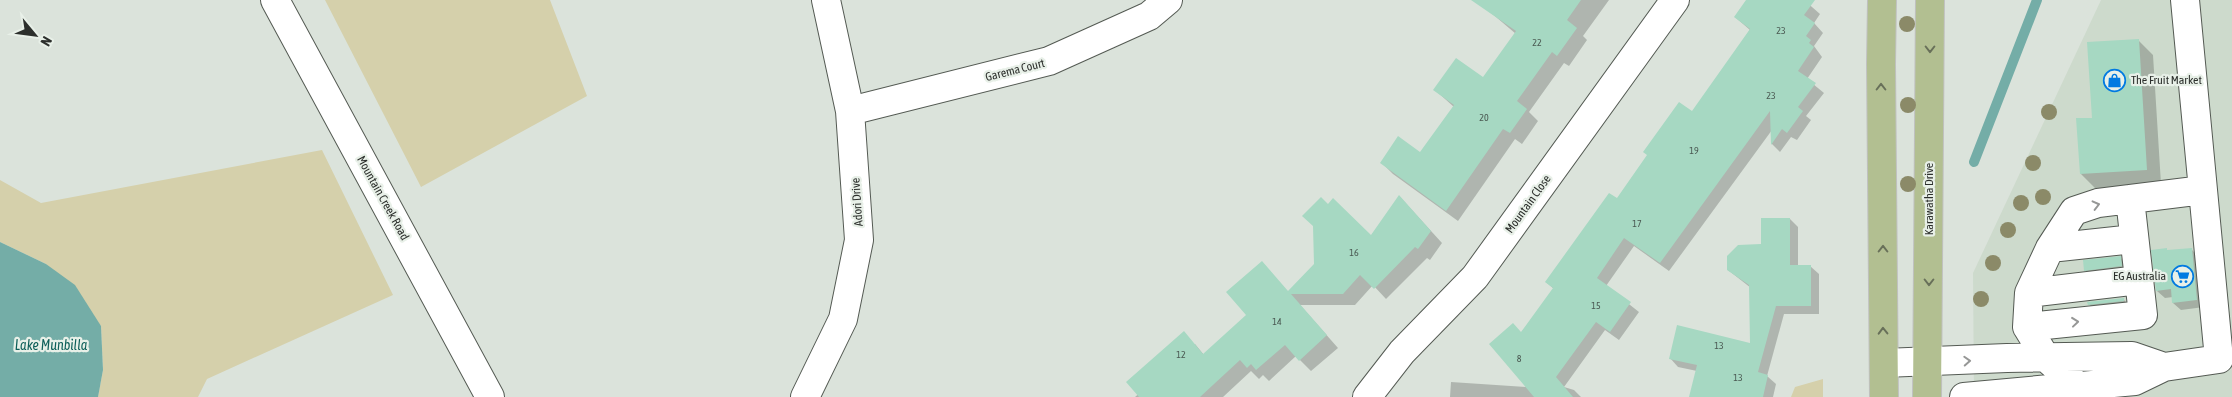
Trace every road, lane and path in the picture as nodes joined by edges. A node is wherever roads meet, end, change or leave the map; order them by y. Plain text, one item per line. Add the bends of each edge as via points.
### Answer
1 (275, 0) edge
2 (826, 0) edge
3 (1168, 0) edge
4 (1674, 0) edge
5 (1882, 0) edge
6 (1930, 0) edge
7 (2185, 0) edge
8 (850, 111) junction
9 (2203, 190) junction
10 (2130, 199) junction
11 (2134, 240) junction
12 (2050, 248) junction
13 (2138, 280) junction
14 (2029, 293) junction
15 (2027, 327) junction
16 (2007, 358) junction
17 (2046, 358) junction
18 (1927, 362) junction
19 (1884, 363) junction
20 (2135, 378) edge
21 (2077, 386) junction
22 (490, 397) edge
23 (805, 397) edge
24 (1367, 397) edge
25 (1884, 397) edge
26 (1926, 397) edge
27 (1964, 397) edge

1 - 22 street, Mountain Creek Road
2 - 8 street, Adori Drive
3 - 8 street, Garema Court via 1149,16 1049,61
4 - 24 street, Mountain Close via 1475,277 1402,352
19 -> 5 main road
6 -> 18 main road, Karawatha Drive
7 - 9 street
8 - 23 street, Adori Drive via 859,240 843,320
9 - 10 street
9 - 20 street via 2219,359 2164,367
10 - 11 street
12 -> 10 street via 2074,211
11 - 12 street
11 - 13 street
12 - 14 street
13 - 14 street
15 -> 13 street via 2143,315
14 - 15 street
15 - 16 street
15 - 17 street
16 - 17 street
18 -> 16 street
17 - 20 street
17 - 21 street
18 - 19 street
18 - 26 main road, Karawatha Drive
19 - 25 main road
20 - 21 street
21 - 27 street

